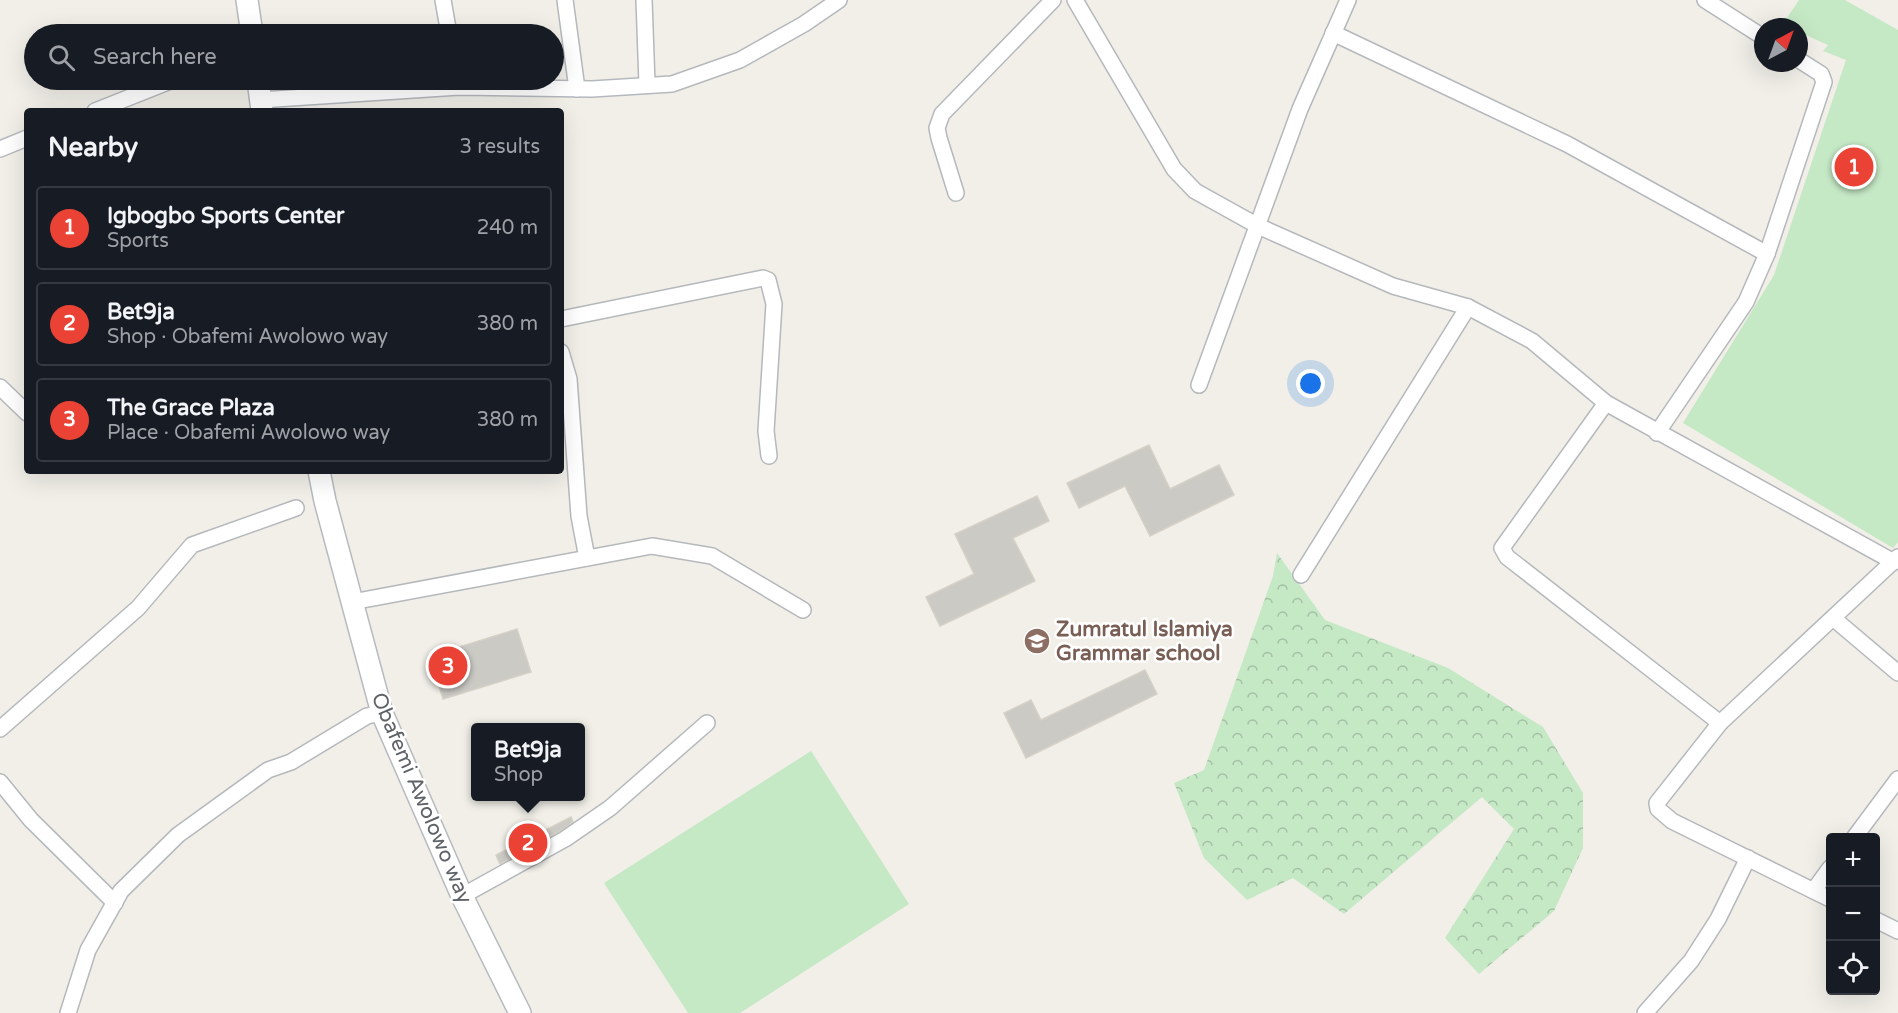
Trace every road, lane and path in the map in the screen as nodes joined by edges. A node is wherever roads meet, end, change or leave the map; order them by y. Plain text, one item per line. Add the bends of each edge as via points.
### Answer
1 (247, 0) edge
2 (442, 0) edge
3 (565, 0) edge
4 (644, 0) edge
5 (839, 0) edge
6 (1053, 0) edge
7 (1076, 0) edge
8 (1348, 0) edge
9 (1705, 0) edge
10 (251, 24) edge
11 (447, 24) edge
12 (1754, 31) edge
13 (1333, 33) junction
14 (1808, 66) edge
15 (647, 84) junction
16 (564, 87) edge
17 (577, 88) junction
18 (148, 90) edge
19 (360, 90) edge
20 (260, 97) edge
21 (103, 108) edge
22 (24, 139) edge
23 (0, 149) edge
24 (956, 193) dead end
25 (1258, 225) junction
26 (1767, 254) junction
27 (1468, 307) junction
28 (564, 318) edge
29 (564, 362) edge
30 (1199, 385) dead end
31 (0, 387) edge
32 (1606, 403) junction
33 (24, 410) edge
34 (1657, 433) junction
35 (769, 456) dead end
36 (320, 474) edge
37 (296, 508) dead end
38 (587, 558) junction
39 (1896, 560) edge
40 (1301, 575) dead end
41 (352, 602) junction
42 (803, 610) dead end
43 (1833, 618) junction
44 (1898, 674) edge
45 (381, 713) junction
46 (707, 723) dead end
47 (1720, 723) junction
48 (0, 729) edge
49 (1898, 779) edge
50 (0, 782) edge
51 (1857, 833) edge
52 (1748, 858) junction
53 (1826, 874) edge
54 (1814, 890) junction
55 (462, 897) junction
56 (1826, 897) edge
57 (115, 903) junction
58 (1880, 923) edge
59 (1898, 932) edge
60 (68, 1013) edge
61 (520, 1013) edge
62 (1646, 1013) edge

1 - 10 main road
2 - 11 street
3 - 17 street
4 - 15 street
5 - 15 street via 741,60 672,84
6 - 24 street via 938,121 939,138
7 - 25 street via 1182,180
8 - 13 street
9 - 12 street
13 - 25 street via 1299,109
13 - 26 street via 1567,144
14 - 26 street via 1821,74 1824,82
15 - 17 street
16 - 17 street
18 - 21 street
19 - 20 street
22 - 23 street
25 - 27 street via 1393,285
25 - 30 street
26 - 34 street via 1746,302
27 - 32 street via 1532,341
27 - 40 street
28 - 35 street via 768,280 774,304 766,431
29 - 38 street via 569,380 579,516
31 - 33 street
32 - 34 street
32 - 47 street via 1502,548 1507,557
34 - 39 street
36 - 41 main road, Obafemi Awolowo way
37 - 48 street via 192,545 138,608
38 - 41 street
38 - 42 street via 652,546 712,556
39 - 43 street
41 - 45 main road, Obafemi Awolowo way
43 - 44 street
43 - 47 street
45 - 55 main road, Obafemi Awolowo way
45 - 57 street via 348,725 291,762 268,770 178,835 122,891
46 - 55 street via 610,808 566,839
47 - 52 street via 1657,803 1658,808 1672,821
49 - 51 street
50 - 57 street via 31,820
52 - 54 street
52 - 62 street via 1718,919 1691,961
53 - 54 street
54 - 56 street
55 - 61 main road, Obafemi Awolowo way
57 - 60 street via 88,951
58 - 59 street

